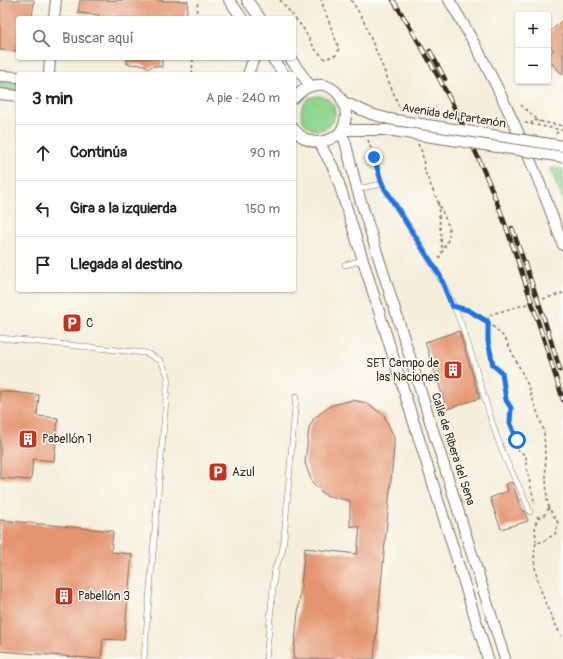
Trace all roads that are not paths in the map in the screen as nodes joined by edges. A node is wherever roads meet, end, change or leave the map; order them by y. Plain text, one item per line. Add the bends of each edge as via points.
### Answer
1 (56, 0) edge
2 (229, 0) edge
3 (247, 0) edge
4 (449, 0) edge
5 (54, 16) edge
6 (241, 16) edge
7 (259, 16) edge
8 (50, 60) edge
9 (253, 60) edge
10 (274, 60) edge
11 (291, 60) edge
12 (49, 72) edge
13 (249, 72) edge
14 (282, 72) edge
15 (0, 76) edge
16 (16, 77) edge
17 (310, 86) junction
18 (0, 94) edge
19 (16, 96) edge
20 (296, 96) edge
21 (344, 102) junction
22 (296, 131) edge
23 (341, 131) junction
24 (319, 142) junction
25 (563, 146) edge
26 (563, 158) edge
27 (357, 189) junction
28 (560, 229) edge
29 (563, 245) edge
30 (363, 260) junction
31 (345, 265) dead end
32 (0, 338) edge
33 (296, 396) dead end
34 (530, 512) dead end
35 (144, 659) edge
36 (266, 659) edge
37 (488, 659) edge
38 (505, 659) edge

1 - 5 street
2 - 6 street
3 - 7 street
4 - 28 street via 467,28 513,122
8 - 12 street
9 - 13 street
10 - 14 street
11 - 17 street
15 - 16 street
17 - 20 street
17 - 21 street via 328,87
18 - 19 street
21 - 23 street via 347,113
21 - 25 street, Avenida del Partenón, bridge via 389,119
22 - 24 street via 310,141
23 - 24 street via 331,139
23 - 26 street, Avenida del Partenón, bridge via 387,130
23 - 27 street, Calle de Ribera del Sena via 346,141
24 - 30 street via 335,171
27 - 34 lane via 382,184 436,270 460,321 501,448
27 - 38 street, Calle de Ribera del Sena
28 - 29 street
30 - 31 lane
30 - 37 street
32 - 35 lane via 146,353 161,361 168,376
33 - 36 lane via 284,539 282,553 275,568

